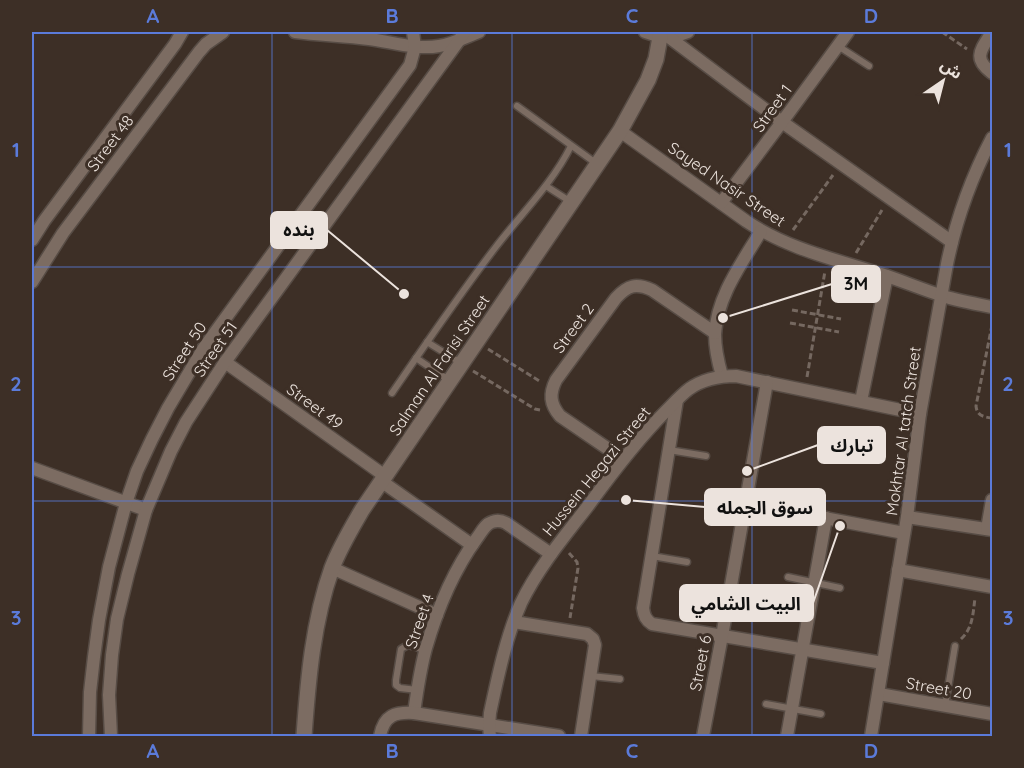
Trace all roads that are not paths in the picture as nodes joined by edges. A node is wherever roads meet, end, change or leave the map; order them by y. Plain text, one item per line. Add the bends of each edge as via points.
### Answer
1 (182, 32) edge
2 (223, 32) edge
3 (295, 32) edge
4 (412, 32) edge
5 (479, 32) edge
6 (688, 32) edge
7 (848, 32) edge
8 (993, 33) edge
9 (462, 35) edge
10 (658, 35) edge
11 (838, 45) junction
12 (414, 46) junction
13 (869, 66) dead end
14 (993, 73) edge
15 (517, 106) dead end
16 (782, 122) junction
17 (620, 131) junction
18 (993, 138) edge
19 (571, 146) junction
20 (597, 165) junction
21 (546, 186) junction
22 (571, 203) junction
23 (721, 203) junction
24 (761, 231) junction
25 (32, 240) edge
26 (952, 242) junction
27 (887, 276) junction
28 (32, 282) edge
29 (941, 295) junction
30 (993, 307) edge
31 (715, 333) junction
32 (427, 342) junction
33 (416, 358) junction
34 (225, 362) junction
35 (462, 363) junction
36 (722, 376) junction
37 (450, 381) junction
38 (766, 382) junction
39 (392, 393) dead end
40 (677, 400) junction
41 (861, 402) junction
42 (920, 414) junction
43 (669, 450) junction
44 (706, 456) dead end
45 (623, 459) junction
46 (32, 468) edge
47 (383, 478) junction
48 (993, 500) edge
49 (126, 503) junction
50 (745, 503) junction
51 (146, 510) junction
52 (907, 517) junction
53 (826, 518) junction
54 (990, 530) edge
55 (904, 533) junction
56 (472, 546) junction
57 (554, 550) junction
58 (652, 556) junction
59 (687, 562) dead end
60 (332, 568) junction
61 (898, 570) junction
62 (788, 577) dead end
63 (815, 583) junction
64 (993, 587) edge
65 (840, 588) dead end
66 (437, 615) junction
67 (514, 622) junction
68 (722, 636) junction
69 (955, 646) road end
70 (425, 650) junction
71 (802, 650) junction
72 (883, 663) junction
73 (591, 676) junction
74 (620, 680) dead end
75 (417, 690) junction
76 (879, 694) junction
77 (766, 704) dead end
78 (945, 706) junction
79 (792, 709) junction
80 (414, 713) junction
81 (821, 714) dead end
82 (993, 714) edge
83 (490, 731) edge
84 (89, 736) edge
85 (111, 736) edge
86 (304, 736) edge
87 (380, 736) edge
88 (559, 736) edge
89 (582, 736) edge
90 (703, 736) edge
91 (787, 736) edge
92 (871, 736) edge

1 - 25 street, Street 48
2 - 28 street, Street 48 via 199,52 63,233
3 - 12 street
4 - 12 street, Street 50
5 - 9 street
6 - 10 street
7 - 11 street, Street 1
8 - 14 street via 980,51 982,63
9 - 12 street via 441,46
9 - 34 street, Street 51
10 - 16 street
10 - 17 street, Salman Al Farisi Street via 656,59 648,80
11 - 13 lane
11 - 16 street, Street 1
12 - 49 street, Street 50 via 411,65 204,349 152,439
15 - 19 lane
16 - 23 street, Street 1
16 - 26 street
17 - 20 street, Salman Al Farisi Street
17 - 23 street, Sayed Nasir Street
18 - 26 street, Mokhtar Al tatch Street via 973,179
19 - 20 lane
19 - 21 lane
20 - 22 street, Salman Al Farisi Street
21 - 22 lane
21 - 32 lane via 502,238
22 - 35 street, Salman Al Farisi Street
23 - 24 street, Sayed Nasir Street
24 - 27 street, Sayed Nasir Street
24 - 31 street via 728,287
26 - 29 street, Mokhtar Al tatch Street
27 - 29 street, Sayed Nasir Street
27 - 41 street
29 - 30 street, Sayed Nasir Street
29 - 42 street, Mokhtar Al tatch Street
31 - 36 street
31 - 45 street, Street 2 via 652,290 632,286 616,298 556,380 551,399 560,416
32 - 33 lane
32 - 35 lane
33 - 37 lane
33 - 39 lane
34 - 47 street, Street 49
34 - 51 street, Street 51 via 186,422
35 - 37 street, Salman Al Farisi Street
36 - 38 street, Hussein Hegazi Street
36 - 40 street, Hussein Hegazi Street via 705,380
37 - 47 street, Salman Al Farisi Street
38 - 41 street, Hussein Hegazi Street
38 - 50 street, Street 6
40 - 43 street
40 - 45 street, Hussein Hegazi Street
41 - 42 street, Hussein Hegazi Street
42 - 52 street, Mokhtar Al tatch Street
43 - 44 lane
43 - 58 street
45 - 57 street, Hussein Hegazi Street
46 - 49 street
47 - 56 street
47 - 60 street, Salman Al Farisi Street via 346,537
48 - 54 street
49 - 51 street
49 - 84 street, Street 50 via 99,620
50 - 53 street
50 - 68 street, Street 6
51 - 85 street, Street 51 via 117,619 109,695
52 - 54 street
52 - 55 street, Mokhtar Al tatch Street
53 - 55 street
53 - 63 street
55 - 61 street, Mokhtar Al tatch Street
56 - 57 street, Street 4 via 486,525 499,521
56 - 66 street, Street 4
57 - 67 street, Hussein Hegazi Street via 535,578
58 - 59 lane
58 - 68 street via 643,608 647,620
60 - 66 street
60 - 86 street, Salman Al Farisi Street via 309,673
61 - 64 street
61 - 72 street, Mokhtar Al tatch Street
62 - 63 lane
63 - 65 lane
63 - 71 street
66 - 70 street, Street 4
67 - 73 street via 587,634 595,645
67 - 83 street, Hussein Hegazi Street via 494,695
68 - 71 street
68 - 90 street, Street 6
69 - 78 lane
70 - 75 street, Street 4
70 - 75 lane via 408,645 401,649 396,685
71 - 72 street
71 - 79 street
72 - 76 street, Mokhtar Al tatch Street
73 - 74 lane
73 - 89 street
75 - 80 street, Street 4
76 - 78 street, Street 20
76 - 92 street, Mokhtar Al tatch Street
77 - 79 lane
78 - 82 street, Street 20
79 - 81 lane
79 - 91 street
80 - 83 street
80 - 87 street via 391,716
83 - 88 street

